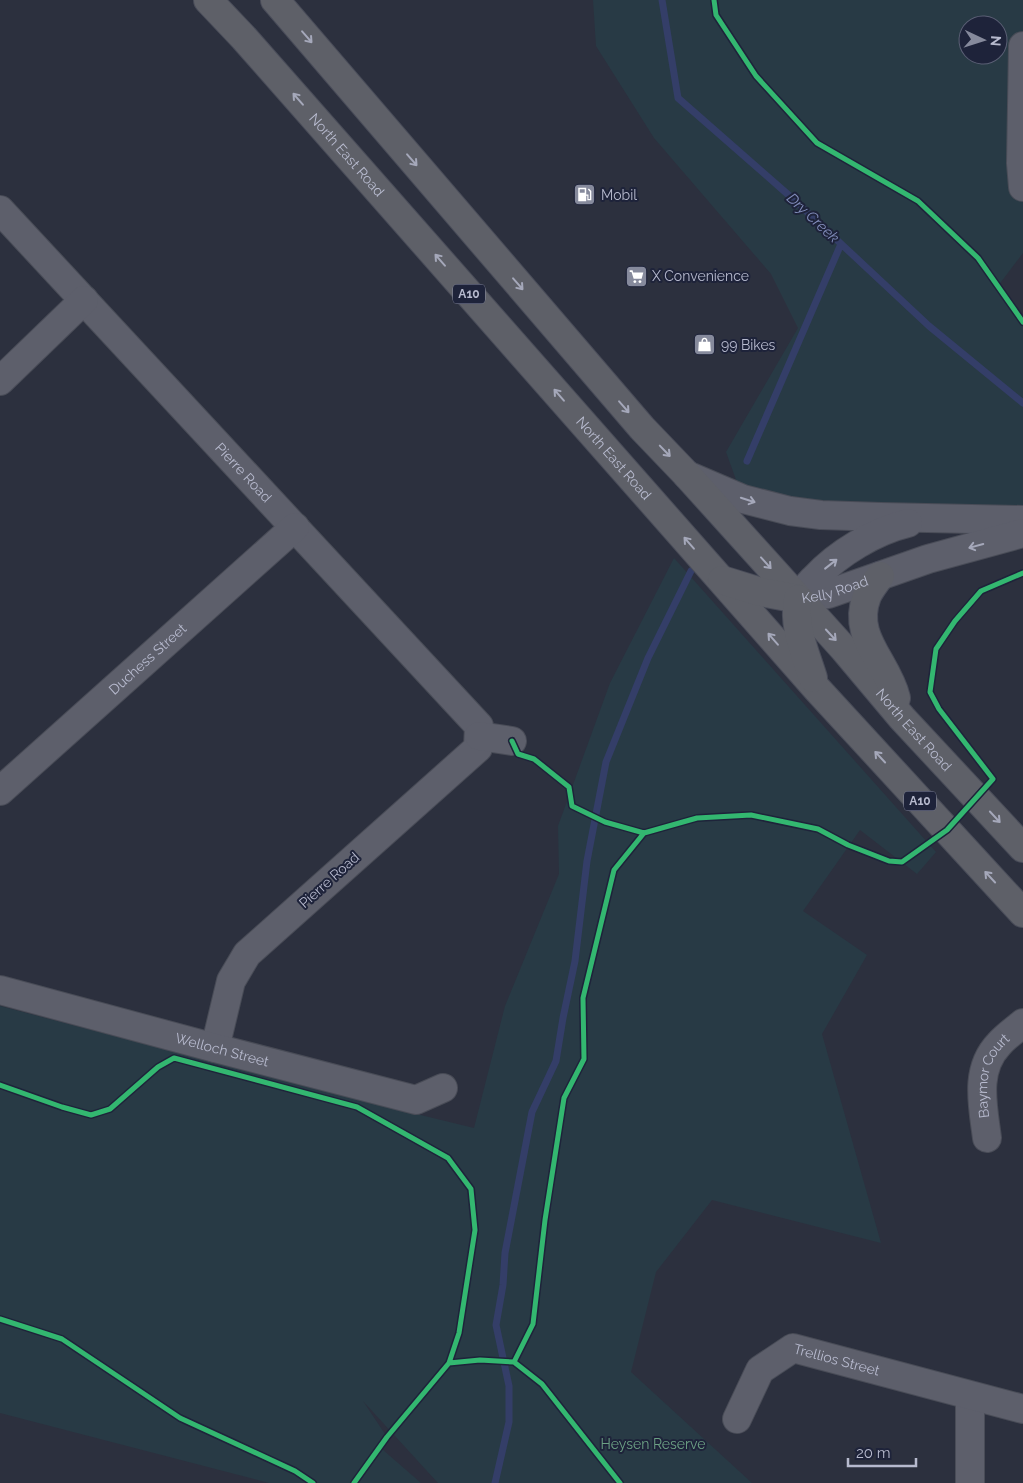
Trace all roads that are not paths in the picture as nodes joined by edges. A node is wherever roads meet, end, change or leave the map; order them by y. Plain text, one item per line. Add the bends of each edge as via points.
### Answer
1 (275, 0) edge
2 (212, 3) edge
3 (1023, 46) edge
4 (1023, 187) edge
5 (0, 210) edge
6 (84, 300) junction
7 (0, 381) edge
8 (687, 474) junction
9 (931, 517) junction
10 (1023, 520) edge
11 (295, 527) junction
12 (1023, 533) edge
13 (880, 576) junction
14 (722, 580) junction
15 (798, 599) junction
16 (817, 689) junction
17 (902, 718) junction
18 (478, 736) junction
19 (512, 741) dead end
20 (0, 791) edge
21 (1023, 848) edge
22 (1023, 913) edge
23 (0, 990) edge
24 (1023, 1023) edge
25 (215, 1048) junction
26 (443, 1088) dead end
27 (987, 1138) dead end
28 (970, 1396) junction
29 (1023, 1409) edge
30 (737, 1419) dead end
31 (970, 1483) edge

1 -> 8 highway, North East Road via 642,428
14 -> 2 highway, North East Road / A10
3 - 4 street
5 - 6 street, Pierre Road
6 - 7 street
6 - 11 street, Pierre Road
8 -> 9 street, Kelly Road via 743,499 790,512 881,518
8 -> 15 highway, North East Road
9 - 10 street, Kelly Road
15 -> 9 street, Kelly Road via 814,578 853,547 880,532
11 - 18 street, Pierre Road via 479,726
11 - 20 street, Duchess Street
12 -> 13 street, Kelly Road via 928,558
13 - 15 street, Kelly Road via 828,594
13 - 17 highway via 867,596 864,629 894,687
14 - 15 highway
16 -> 14 highway, North East Road / A10
15 - 16 highway via 795,614 798,632
15 -> 17 highway, North East Road
22 -> 16 highway, North East Road / A10
17 -> 21 highway, North East Road
18 - 19 street
18 - 25 street, Pierre Road via 478,748 247,954 231,981
23 - 25 street, Welloch Street
24 - 27 street, Baymor Court via 999,1043 983,1074
25 - 26 street, Welloch Street via 416,1100
28 - 29 street, Trellios Street
28 - 30 street, Trellios Street via 793,1348 760,1370
28 - 31 street

